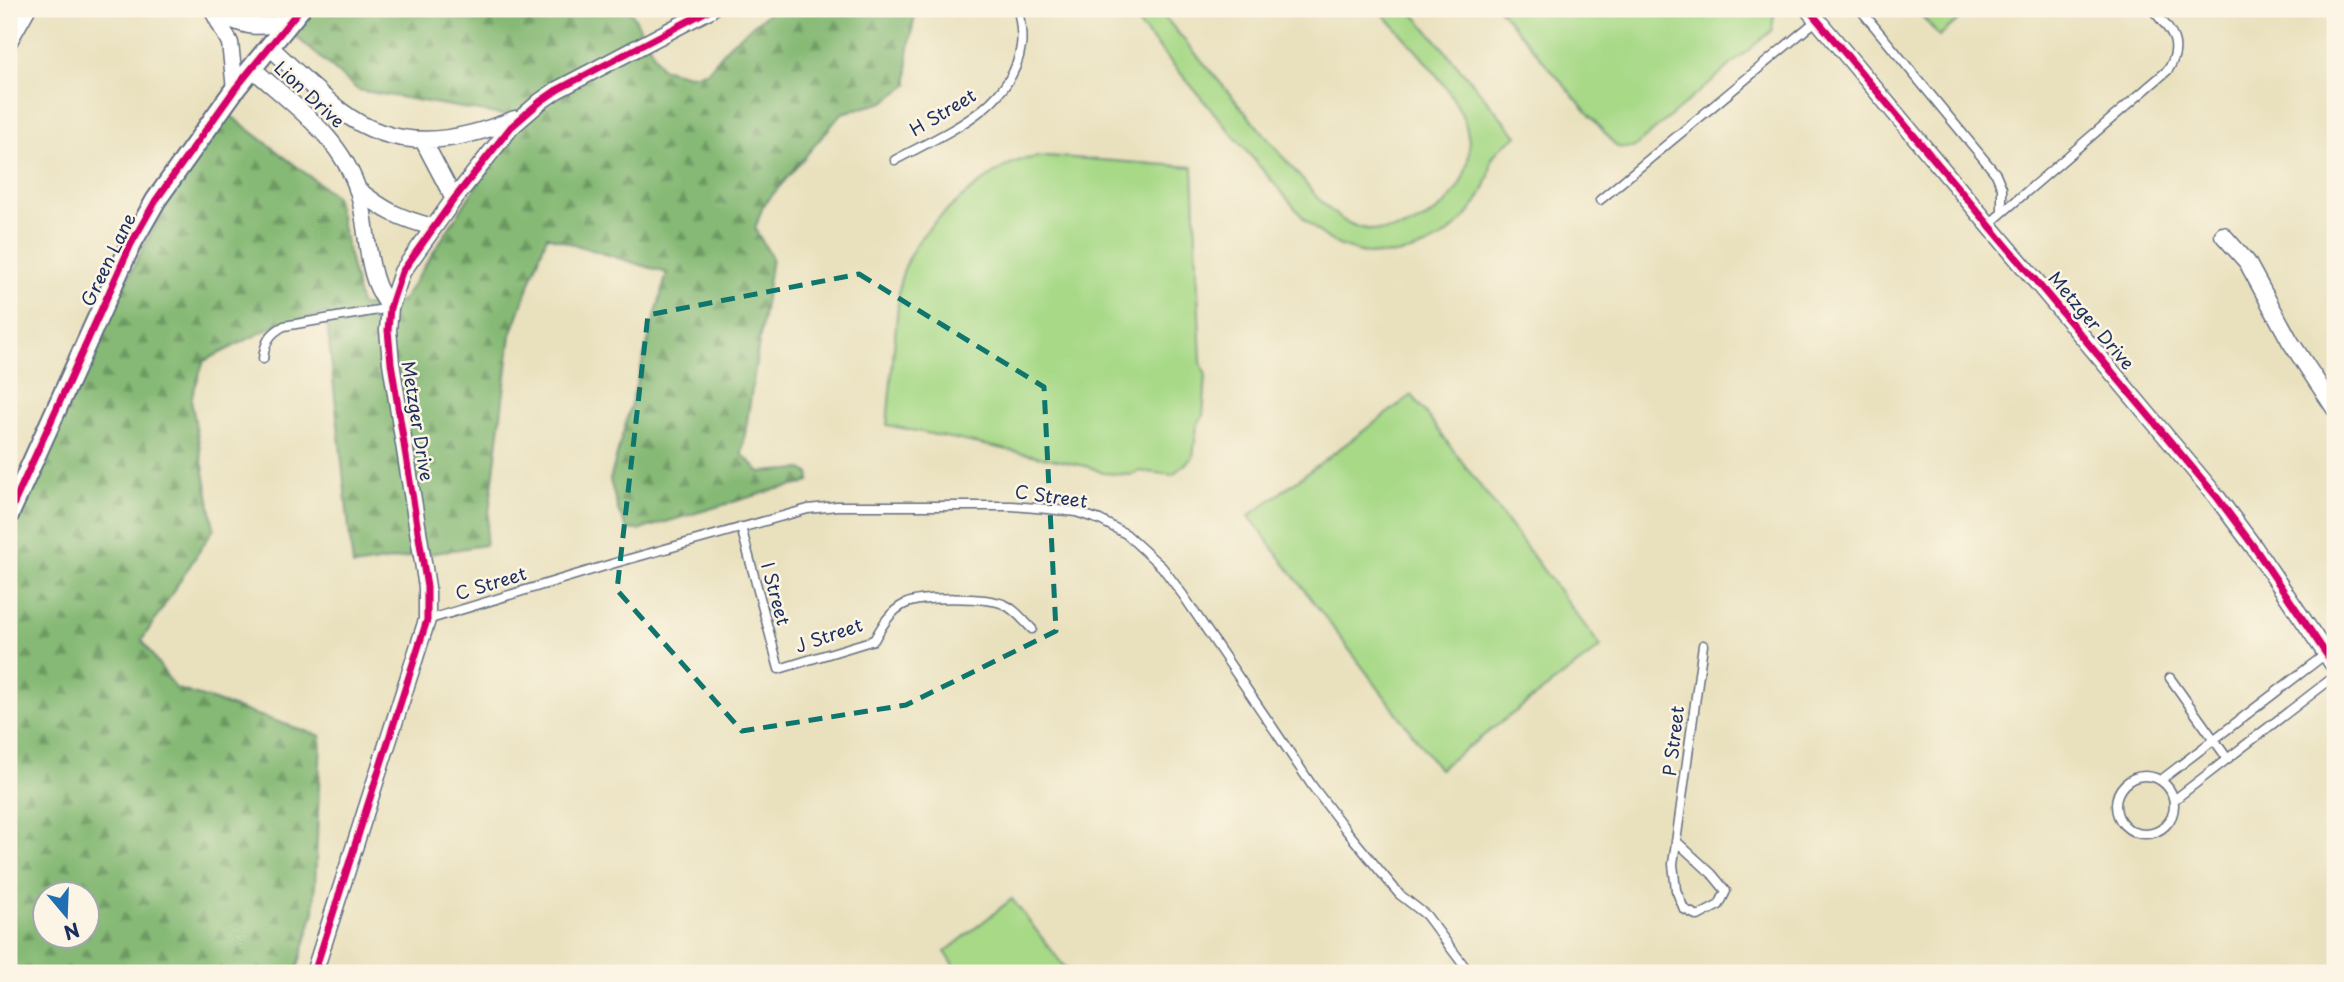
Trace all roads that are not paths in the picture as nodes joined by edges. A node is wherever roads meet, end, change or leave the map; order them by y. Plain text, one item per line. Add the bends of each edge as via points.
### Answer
1 (27, 9) edge
2 (711, 9) edge
3 (1018, 9) edge
4 (1860, 9) edge
5 (2152, 9) edge
6 (214, 11) edge
7 (1812, 14) edge
8 (294, 15) edge
9 (9, 41) edge
10 (269, 46) junction
11 (251, 68) junction
12 (235, 89) junction
13 (521, 117) junction
14 (424, 142) junction
15 (895, 160) dead end
16 (357, 189) junction
17 (454, 199) junction
18 (1600, 200) dead end
19 (2002, 211) junction
20 (1989, 224) junction
21 (433, 228) junction
22 (2223, 235) dead end
23 (390, 308) junction
24 (262, 359) dead end
25 (2335, 409) edge
26 (9, 514) edge
27 (741, 527) junction
28 (427, 620) junction
29 (1032, 629) dead end
30 (1703, 645) dead end
31 (2331, 660) edge
32 (779, 669) joint
33 (2335, 676) edge
34 (2170, 678) dead end
35 (2213, 738) junction
36 (2228, 758) junction
37 (2161, 780) junction
38 (2174, 800) junction
39 (1676, 841) junction
40 (1468, 971) dead end
41 (314, 973) edge

1 - 9 street
2 - 13 street, Metzger Drive via 558,90
3 - 15 lane, H Street via 1021,45 1009,83 960,124
4 - 19 lane via 1996,174 2004,197
5 - 19 lane via 2175,39 2174,62
6 - 8 street via 244,26 270,25
6 - 12 street via 230,43
7 - 18 lane
7 - 20 street, Metzger Drive
8 - 10 street, Green Lane
10 - 11 street, Green Lane
10 - 14 street, Lion Drive via 361,124
11 - 12 street, Green Lane
11 - 16 street, Lion Drive via 334,144
12 - 26 street, Green Lane via 156,200 131,244
13 - 14 street, Lion Drive via 495,128
13 - 17 street, Metzger Drive
14 - 17 street
16 - 21 street via 380,208
16 - 23 street, Lion Drive via 376,284
17 - 21 street, Metzger Drive
19 - 20 lane
20 - 31 street, Metzger Drive via 2217,496
21 - 23 street, Metzger Drive via 402,272
22 - 25 street via 2247,262 2290,341
23 - 24 lane via 284,326 272,332
23 - 28 street, Metzger Drive via 391,363 427,587
27 - 28 lane, C Street
27 - 32 lane, I Street
27 - 40 lane, C Street via 837,506 1012,506 1076,512 1126,534 1162,567 1183,595 1346,830 1399,894 1426,915
28 - 41 street, Metzger Drive
29 - 32 lane, J Street via 1006,605 985,598 922,600 905,603 886,618 874,640
30 - 39 lane, P Street
31 - 35 lane
33 - 36 lane
34 - 35 lane
35 - 36 lane
35 - 37 lane
36 - 38 lane
37 - 38 lane
37 - 38 lane via 2143,775 2126,782 2115,807 2123,824 2138,833 2157,831 2170,818
39 - 39 lane, P Street via 1672,864 1676,890 1684,909 1698,916 1719,905 1726,891

